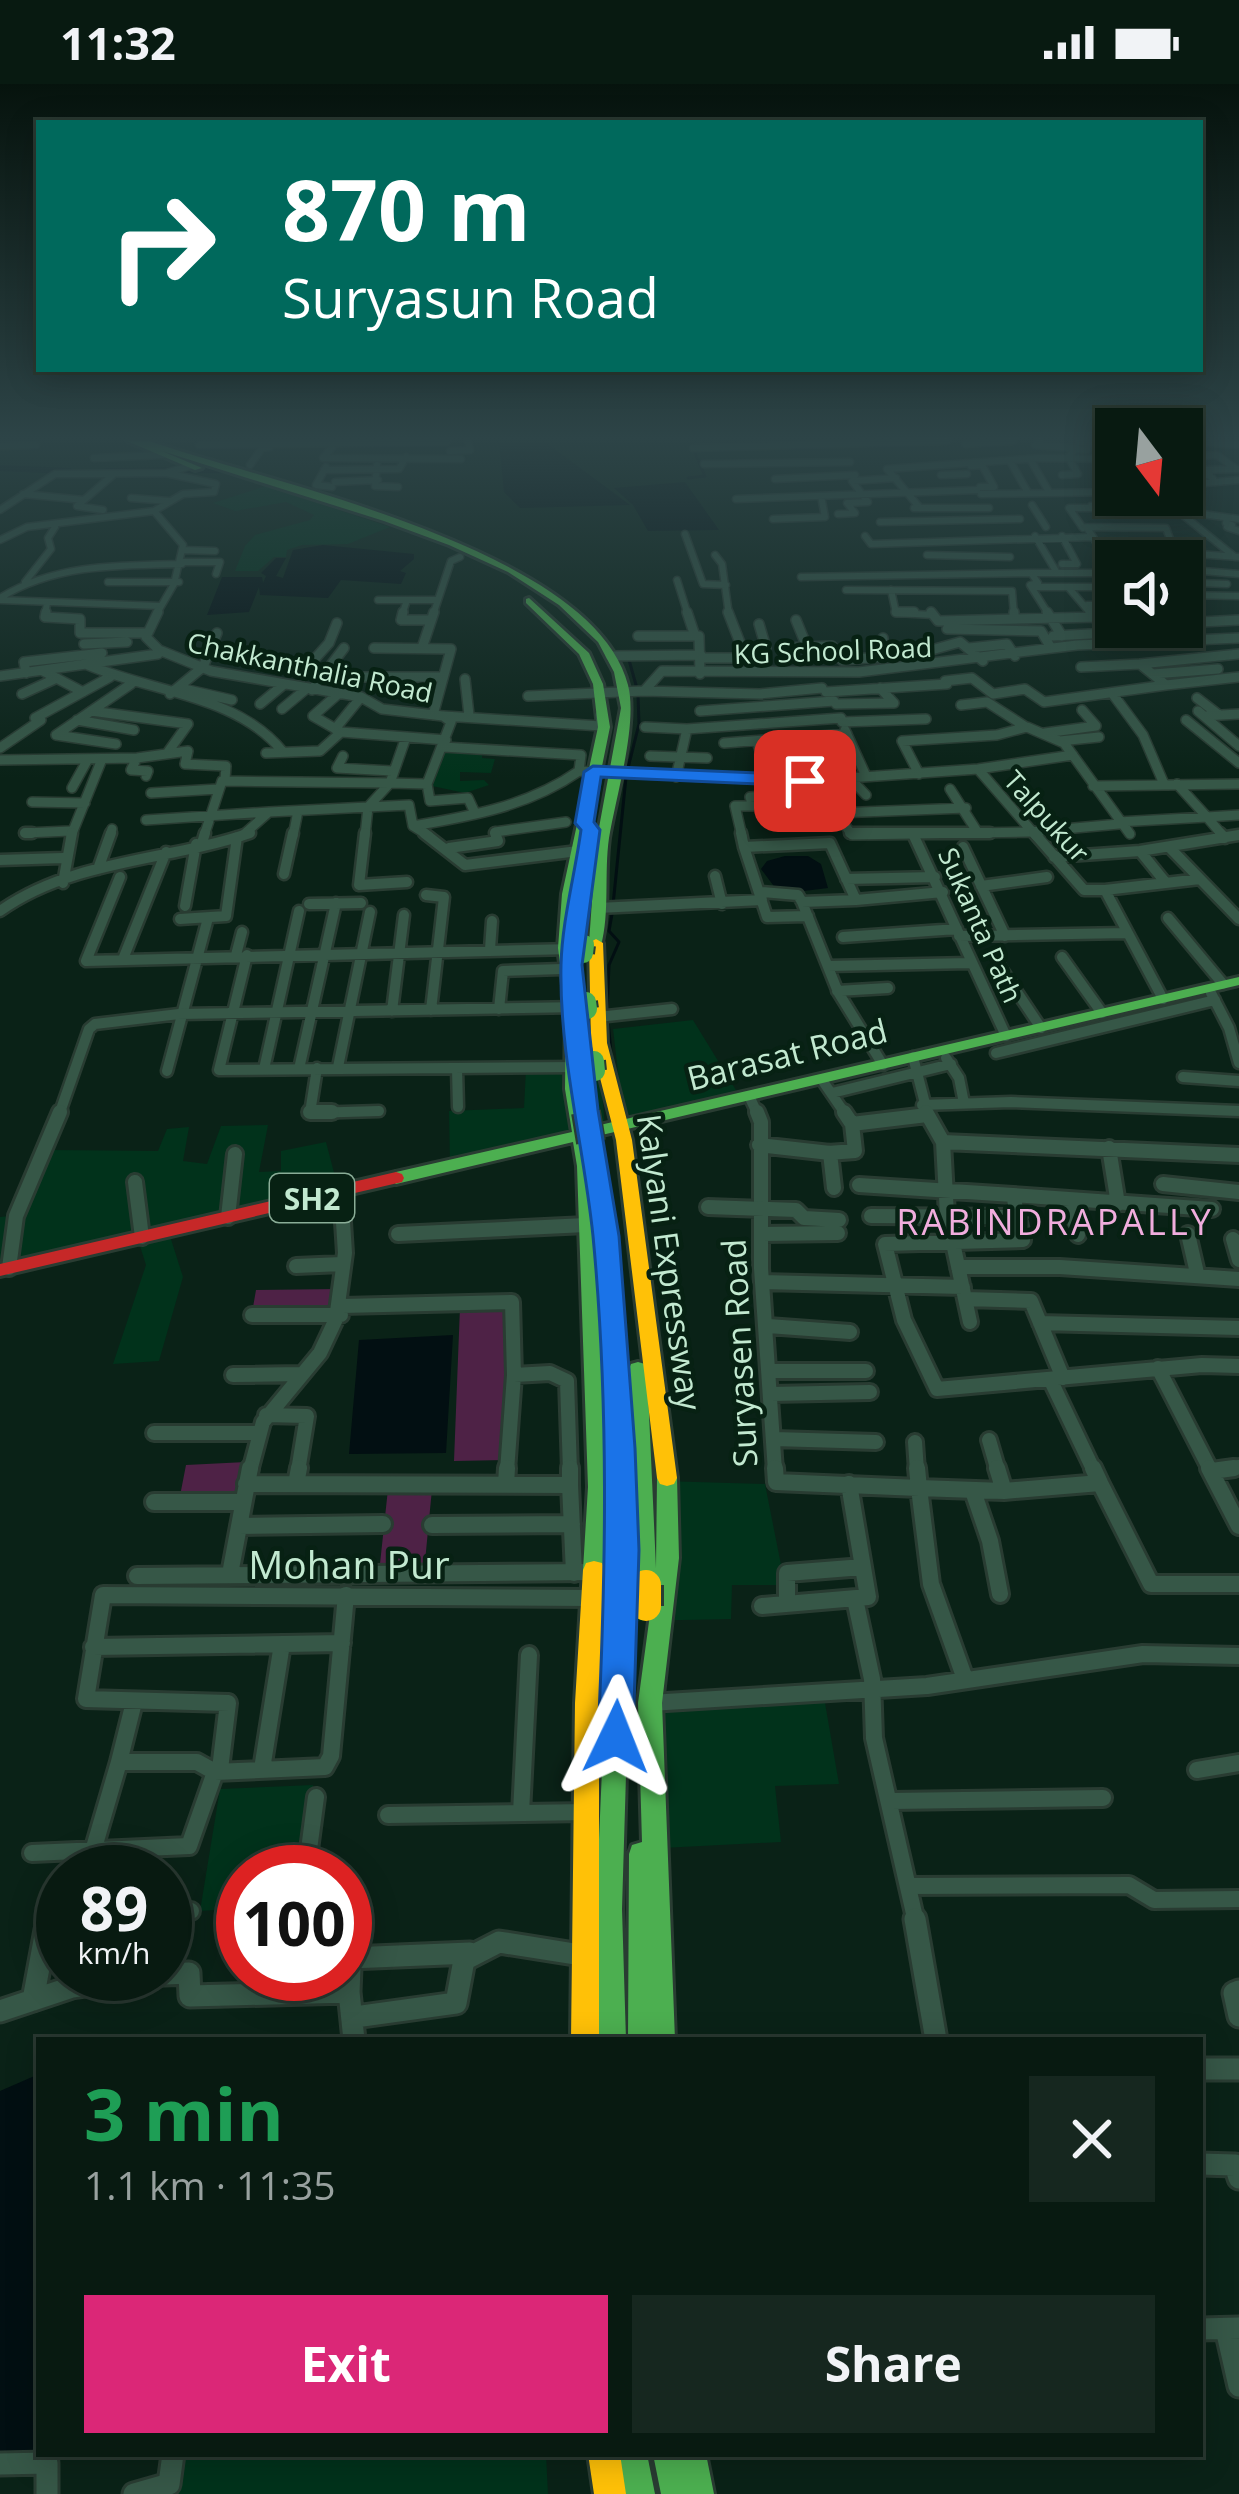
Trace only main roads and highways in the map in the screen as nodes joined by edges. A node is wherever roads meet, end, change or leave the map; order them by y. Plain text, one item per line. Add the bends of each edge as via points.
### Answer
1 (453, 553) edge
2 (472, 553) edge
3 (609, 706) junction
4 (575, 831) junction
5 (574, 951) junction
6 (1221, 988) edge
7 (585, 1066) junction
8 (600, 1137) junction
9 (4, 1269) edge
10 (639, 1596) junction
11 (585, 2037) edge
12 (612, 2037) edge
13 (643, 2037) edge
14 (661, 2037) edge
15 (604, 2457) edge
16 (632, 2457) edge
17 (670, 2457) edge
18 (691, 2457) edge
19 (610, 2494) edge
20 (639, 2494) edge
21 (676, 2494) edge
22 (698, 2494) edge

1 - 3 main road via 563,629
2 - 3 main road via 578,617 610,656
3 - 4 main road
4 - 5 main road via 608,908
4 - 5 main road via 596,831
5 - 7 main road via 588,1010
6 - 8 main road, Barasat Road / SH2
7 - 8 main road
7 - 8 main road
7 - 8 main road, Kalyani Expressway via 609,1091
8 - 9 main road, Barasat Road / SH2
8 - 10 main road via 624,1221 644,1446
8 - 11 main road via 586,1213 598,1487 586,1581
10 - 12 main road via 609,1910
10 - 13 main road
10 - 14 main road
15 - 19 main road
16 - 20 main road
17 - 21 main road
18 - 22 main road

